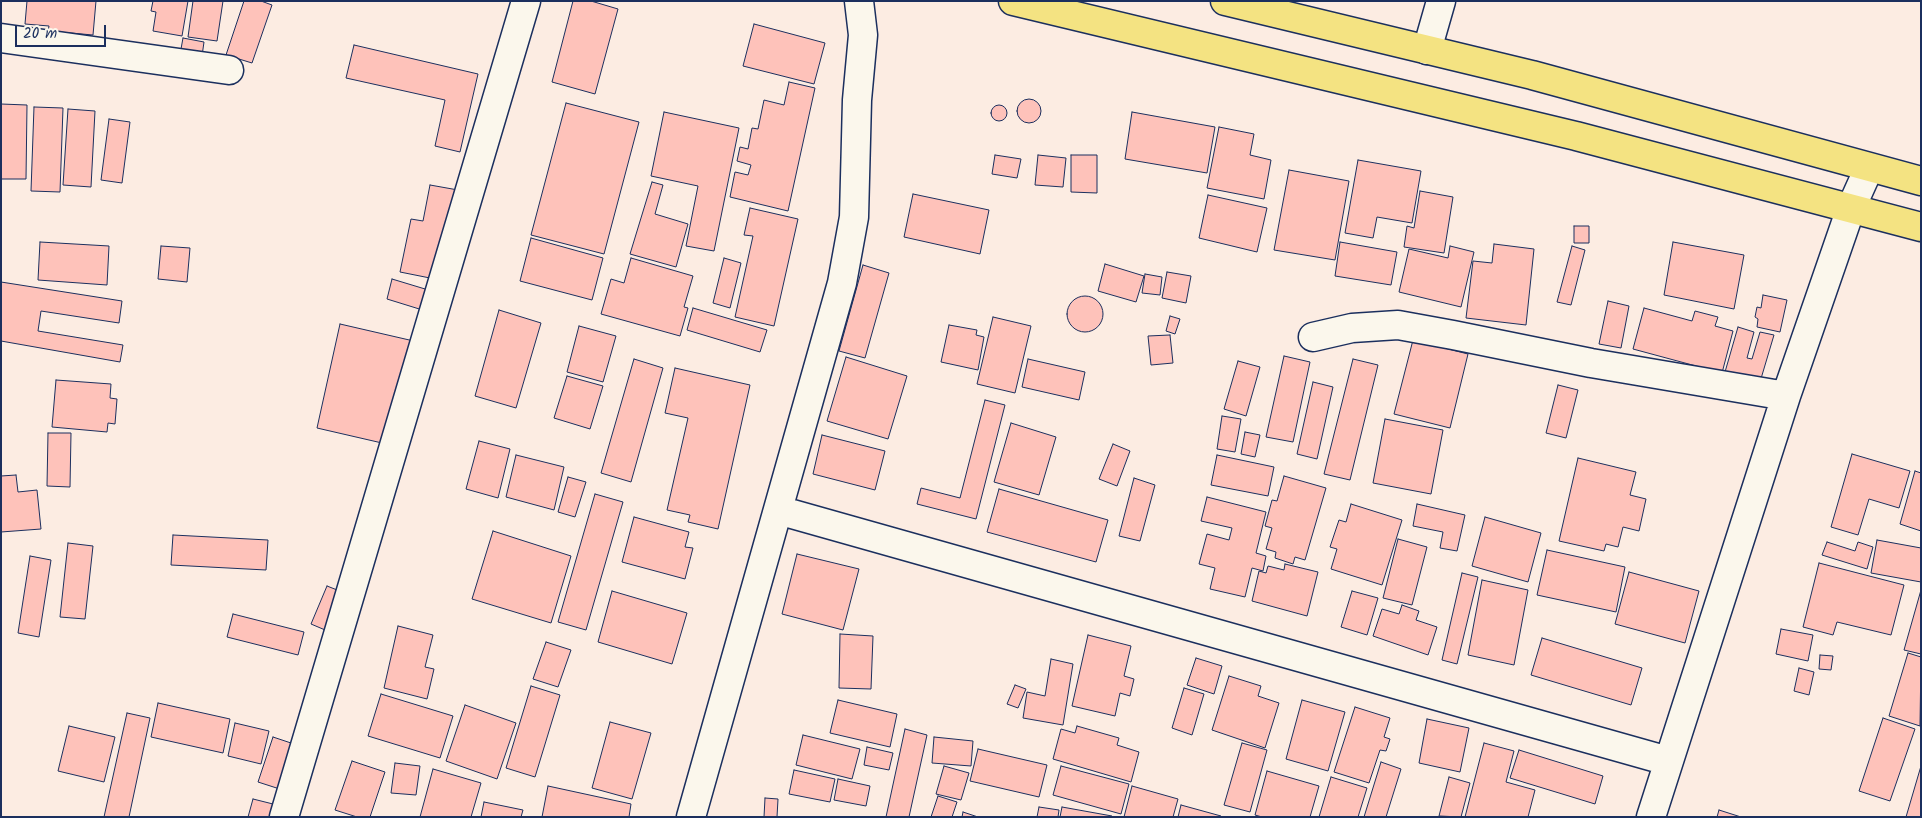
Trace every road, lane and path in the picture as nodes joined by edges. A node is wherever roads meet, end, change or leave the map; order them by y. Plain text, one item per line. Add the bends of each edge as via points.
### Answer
1 (526, 1) edge
2 (859, 1) edge
3 (1013, 1) edge
4 (1225, 1) edge
5 (1441, 1) edge
6 (1, 38) edge
7 (1427, 50) junction
8 (230, 70) dead end
9 (1869, 168) junction
10 (1921, 181) edge
11 (1851, 208) junction
12 (1921, 227) edge
13 (1313, 337) dead end
14 (1786, 396) junction
15 (778, 510) junction
16 (1668, 761) junction
17 (284, 817) edge
18 (691, 817) edge
19 (1651, 817) edge

1 - 17 street
2 - 15 street via 862,35 856,100 854,217 842,283
3 - 11 main road via 1576,136
4 - 7 main road
5 - 7 street
6 - 8 street
7 - 9 main road via 1532,75
9 - 10 main road
9 - 11 street
11 - 12 main road
11 - 14 street
13 - 14 street via 1352,328 1398,325 1591,363
14 - 16 street
15 - 16 street
15 - 18 street
16 - 19 street

